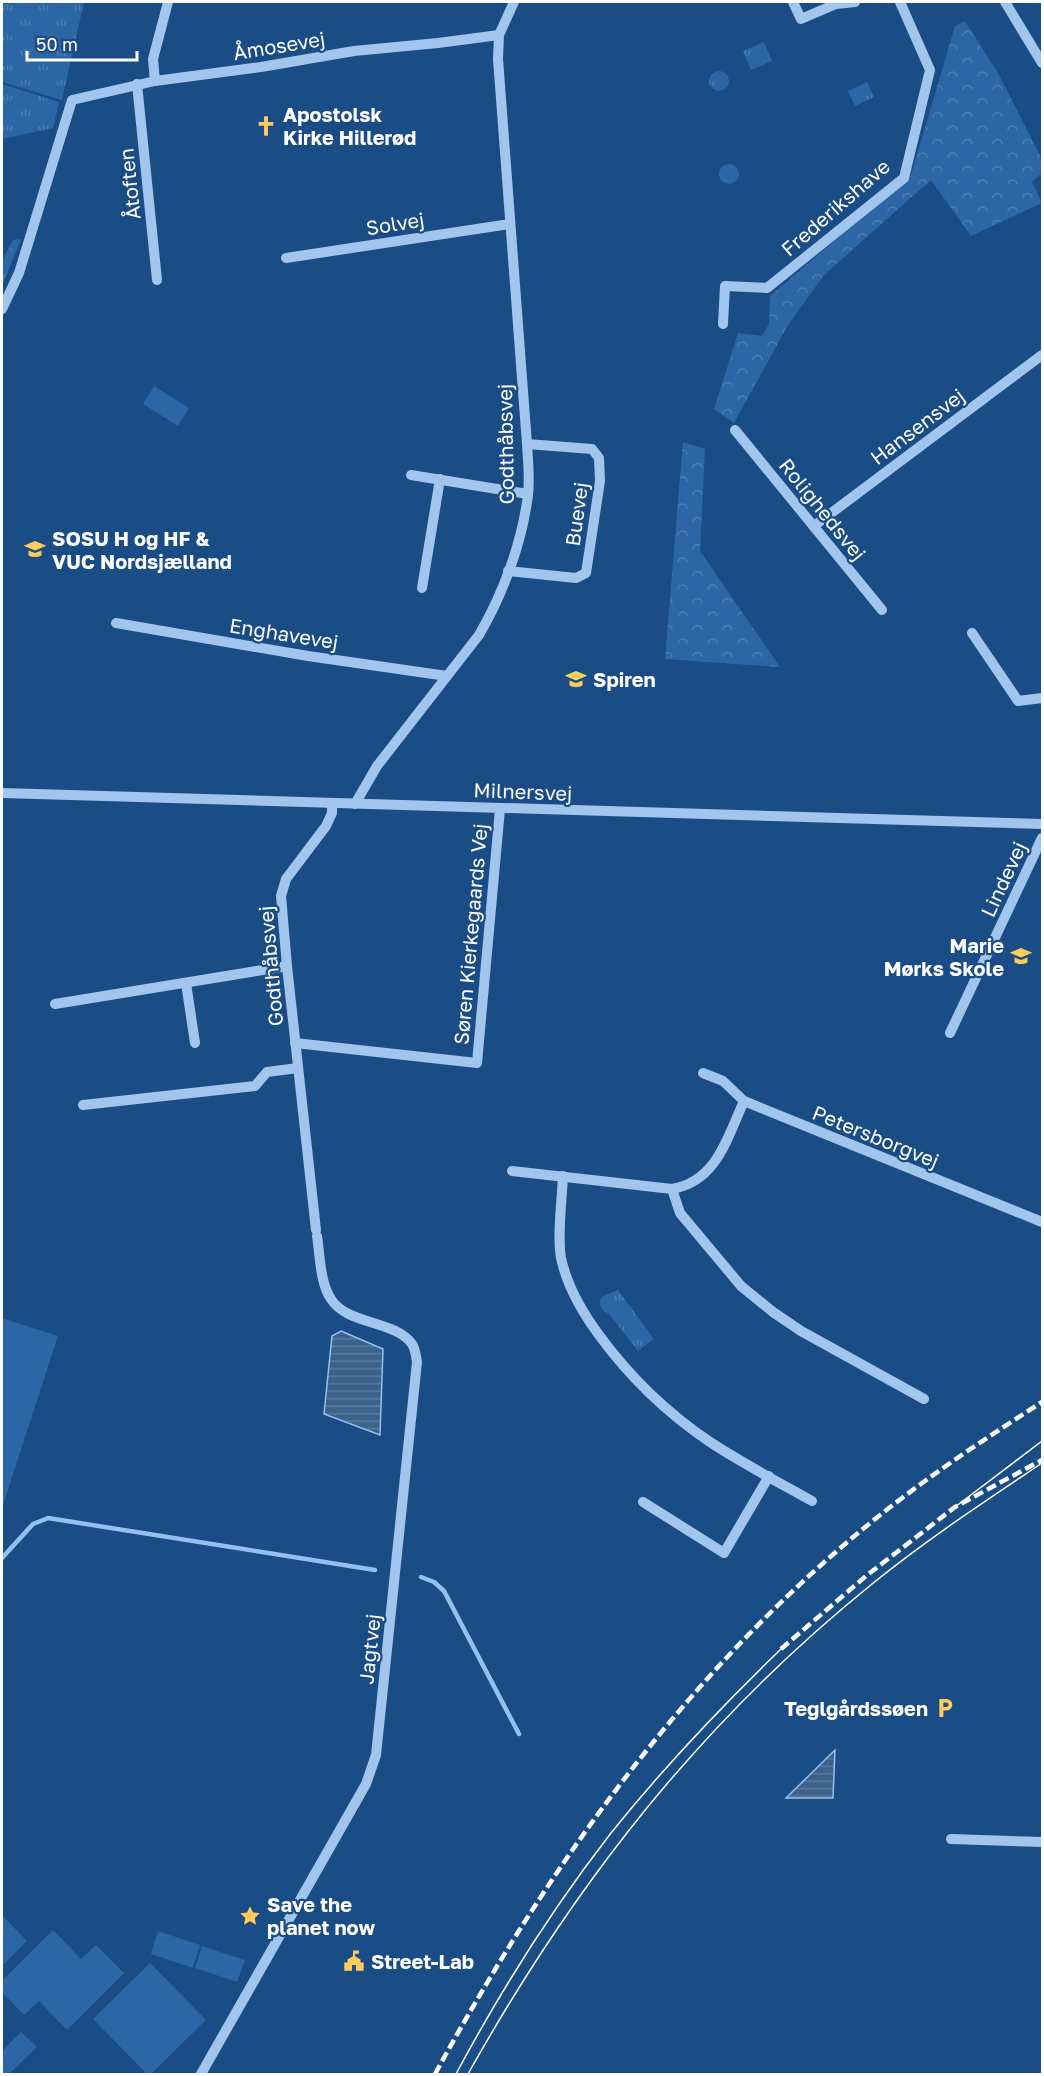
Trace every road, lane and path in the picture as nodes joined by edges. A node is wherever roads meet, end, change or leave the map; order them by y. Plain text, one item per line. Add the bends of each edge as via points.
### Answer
1 (168, 2) edge
2 (514, 2) edge
3 (793, 2) edge
4 (855, 2) edge
5 (900, 2) edge
6 (1005, 2) edge
7 (499, 35) junction
8 (1042, 63) edge
9 (155, 81) junction
10 (137, 84) junction
11 (510, 224) junction
12 (286, 258) dead end
13 (157, 280) dead end
14 (2, 309) edge
15 (723, 324) dead end
16 (1042, 355) edge
17 (735, 430) dead end
18 (527, 444) junction
19 (411, 475) dead end
20 (440, 480) junction
21 (528, 494) junction
22 (814, 526) junction
23 (508, 572) junction
24 (422, 588) dead end
25 (882, 610) dead end
26 (116, 623) dead end
27 (972, 633) dead end
28 (447, 676) junction
29 (1042, 698) edge
30 (2, 793) edge
31 (332, 803) junction
32 (356, 804) junction
33 (500, 809) junction
34 (1042, 824) edge
35 (1042, 838) edge
36 (286, 966) junction
37 (186, 983) junction
38 (55, 1004) dead end
39 (950, 1033) dead end
40 (195, 1043) dead end
41 (296, 1043) junction
42 (298, 1068) junction
43 (703, 1073) dead end
44 (744, 1101) junction
45 (82, 1105) dead end
46 (512, 1171) dead end
47 (563, 1176) junction
48 (672, 1189) junction
49 (1042, 1222) edge
50 (316, 1233) joint
51 (924, 1399) dead end
52 (769, 1476) junction
53 (812, 1501) dead end
54 (643, 1502) dead end
55 (951, 1839) dead end
56 (1042, 1842) edge
57 (201, 2074) edge

1 - 9 street via 153,59
2 - 7 street
3 - 4 street via 801,19 836,4
5 - 15 street, Frederikshave via 930,70 904,178 767,288 725,286
6 - 8 street
7 - 9 street, Åmosevej via 354,51
7 - 11 street, Godthåbsvej
9 - 10 street, Åmosevej
10 - 13 street, Åtoften
10 - 14 street, Åmosevej via 72,100 19,273
11 - 12 street, Solvej
11 - 18 street, Godthåbsvej
16 - 22 street, Hansensvej
17 - 22 street, Rolighedsvej
18 - 21 street, Godthåbsvej
18 - 23 street, Buevej via 592,449 599,458 600,481 584,575 576,578
19 - 20 street
20 - 21 street
20 - 24 street
21 - 23 street, Godthåbsvej
22 - 25 street, Rolighedsvej
23 - 28 street, Godthåbsvej via 492,613
26 - 28 street, Enghavevej
27 - 29 street via 1018,701
28 - 32 street, Godthåbsvej via 377,766
30 - 31 street, Milnersvej
31 - 32 street, Milnersvej
31 - 36 street, Godthåbsvej via 326,826 286,879 281,896
32 - 33 street, Milnersvej
33 - 34 street, Milnersvej
33 - 41 street, Søren Kierkegaards Vej via 477,1063
35 - 39 street, Lindevej
36 - 37 street
36 - 41 street, Godthåbsvej
37 - 38 street
37 - 40 street
41 - 42 street, Godthåbsvej
42 - 45 street via 267,1072 255,1086
42 - 50 street, Godthåbsvej
43 - 44 street, Petersborgvej via 723,1081
44 - 48 street via 711,1168 687,1186
44 - 49 street, Petersborgvej
46 - 47 street
47 - 48 street
47 - 52 street via 561,1256 584,1315 609,1350 657,1400 710,1442
48 - 51 street via 680,1213 741,1286 801,1331
50 - 57 street, Jagtvej via 326,1291 333,1303 403,1335 413,1345 417,1362 376,1755 366,1784
52 - 53 street
52 - 54 street via 724,1553
55 - 56 street

